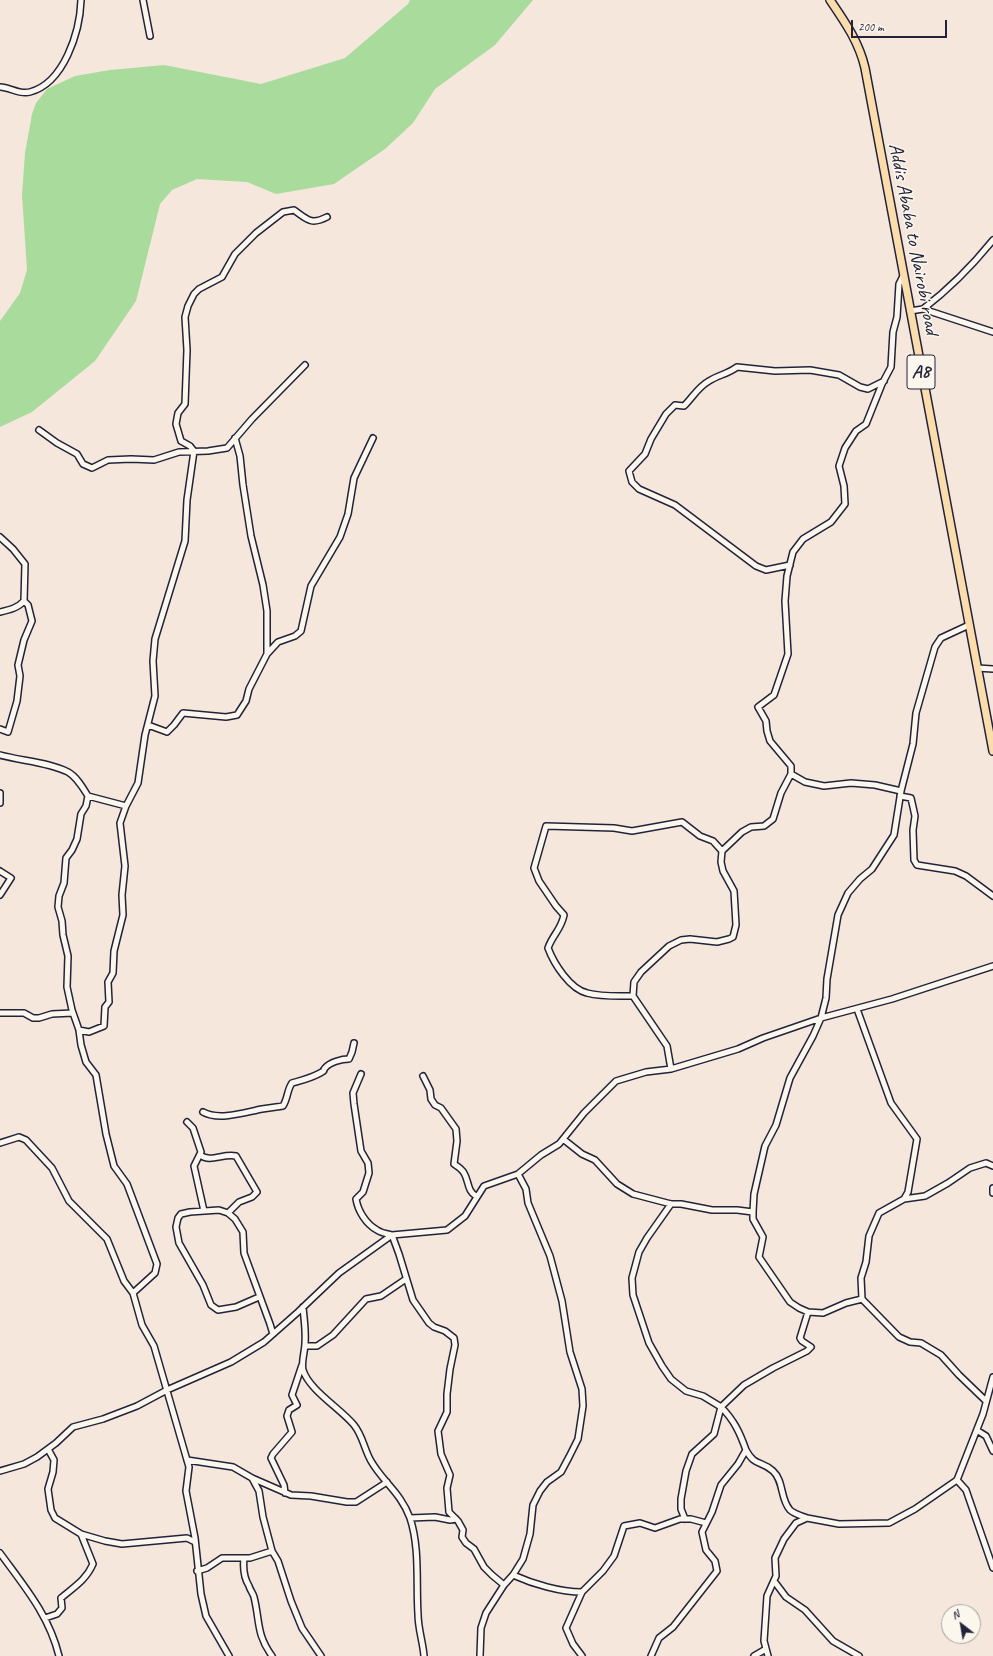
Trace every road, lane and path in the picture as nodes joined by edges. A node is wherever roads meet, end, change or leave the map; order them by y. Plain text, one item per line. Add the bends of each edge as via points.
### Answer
1 (81, 0) edge
2 (143, 0) edge
3 (830, 0) edge
4 (150, 36) dead end
5 (0, 87) edge
6 (327, 217) dead end
7 (993, 240) edge
8 (903, 276) junction
9 (923, 309) junction
10 (910, 310) junction
11 (993, 332) edge
12 (305, 365) dead end
13 (884, 380) junction
14 (39, 430) dead end
15 (235, 438) junction
16 (374, 438) dead end
17 (194, 451) junction
18 (0, 537) edge
19 (790, 565) junction
20 (24, 601) junction
21 (0, 612) edge
22 (969, 625) junction
23 (267, 654) junction
24 (977, 668) junction
25 (993, 669) edge
26 (148, 725) junction
27 (0, 729) edge
28 (993, 751) edge
29 (0, 755) edge
30 (791, 774) junction
31 (0, 793) edge
32 (901, 793) junction
33 (88, 796) junction
34 (0, 804) edge
35 (126, 806) junction
36 (722, 851) junction
37 (0, 871) edge
38 (0, 895) edge
39 (993, 896) edge
40 (993, 966) edge
41 (634, 996) junction
42 (857, 1008) junction
43 (73, 1012) junction
44 (0, 1013) edge
45 (821, 1018) junction
46 (79, 1030) junction
47 (354, 1043) dead end
48 (671, 1069) junction
49 (361, 1074) dead end
50 (423, 1076) dead end
51 (204, 1112) dead end
52 (187, 1122) dead end
53 (563, 1139) junction
54 (0, 1143) edge
55 (200, 1155) junction
56 (993, 1166) edge
57 (518, 1174) junction
58 (993, 1188) edge
59 (993, 1193) edge
60 (476, 1196) junction
61 (904, 1199) junction
62 (671, 1204) junction
63 (204, 1211) junction
64 (753, 1212) junction
65 (228, 1213) junction
66 (392, 1235) junction
67 (406, 1279) junction
68 (133, 1293) junction
69 (259, 1296) junction
70 (862, 1299) junction
71 (303, 1307) junction
72 (808, 1312) junction
73 (273, 1334) junction
74 (305, 1346) junction
75 (303, 1363) junction
76 (993, 1376) edge
77 (167, 1390) junction
78 (986, 1401) junction
79 (721, 1407) junction
80 (978, 1431) junction
81 (48, 1449) junction
82 (746, 1450) junction
83 (993, 1451) edge
84 (187, 1460) junction
85 (0, 1471) edge
86 (252, 1478) junction
87 (957, 1480) junction
88 (387, 1482) junction
89 (285, 1493) junction
90 (410, 1518) junction
91 (807, 1518) junction
92 (456, 1519) junction
93 (685, 1519) junction
94 (706, 1523) junction
95 (81, 1534) junction
96 (195, 1542) junction
97 (272, 1551) junction
98 (0, 1553) edge
99 (244, 1558) junction
100 (993, 1568) edge
101 (197, 1571) junction
102 (513, 1575) junction
103 (774, 1581) junction
104 (504, 1585) junction
105 (582, 1592) junction
106 (45, 1618) junction
107 (766, 1649) junction
108 (59, 1656) edge
109 (229, 1656) edge
110 (272, 1656) edge
111 (321, 1656) edge
112 (424, 1656) edge
113 (480, 1656) edge
114 (582, 1656) edge
115 (651, 1656) edge
116 (754, 1656) edge
117 (768, 1656) edge
118 (859, 1656) edge

1 - 5 street via 72,46 52,79 30,92
2 - 4 street
3 - 8 highway, Addis Ababa to Nairobi road / A8 via 854,36 862,55
6 - 17 street via 316,222 309,221 294,210 283,212 235,254 222,277 194,294 185,317 185,404 178,413 176,424 181,441
7 - 9 street via 947,291
8 - 10 highway, Addis Ababa to Nairobi road / A8
8 - 13 street via 899,284 891,367
9 - 10 street
9 - 11 street
10 - 22 highway, Addis Ababa to Nairobi road / A8
12 - 15 street
13 - 19 street via 866,424 856,431 845,448 839,466 845,504 831,522 803,539 793,552
13 - 19 street via 868,389 839,375 810,370 775,371 737,367 697,390 684,406 675,405 666,414 645,454 630,471 632,482 639,489 675,505 756,566 766,570
14 - 17 street via 77,454 83,464 92,468 108,460 154,460 179,452
15 - 17 street via 227,448
15 - 23 street via 240,456 251,536 267,611
16 - 23 street via 354,478 348,514 340,537 311,586 301,631 296,636 278,642
17 - 26 street via 187,500 185,541 155,639 155,696
18 - 20 street via 25,564
19 - 30 street via 785,601 788,654 774,695 758,707 766,721 770,741 791,766
20 - 21 street via 20,606
20 - 27 street via 28,605 32,621 18,665 20,676 17,701 8,732
22 - 24 highway, Addis Ababa to Nairobi road / A8
22 - 32 street via 941,638 935,647 916,713 913,744
23 - 26 street via 237,715 226,717 183,713 167,732
24 - 25 street
24 - 28 highway, Addis Ababa to Nairobi road / A8
26 - 35 street via 138,783
29 - 33 street via 69,772
30 - 32 street via 805,782 824,786 851,783 874,785
30 - 36 street via 780,793 773,819 764,826 751,827 742,832
31 - 34 street
32 - 39 street via 911,798 914,808 914,860 917,865 955,871
32 - 45 street via 894,835 872,869 848,893 838,915
33 - 35 street
33 - 43 street via 81,814 77,839 66,858 64,883 58,907 68,956 67,987
35 - 46 street via 120,823 125,866 123,915 114,951 113,973 108,982 109,1002 105,1007 104,1026 90,1032
36 - 41 street via 721,862 734,891 736,925 733,936 717,942 681,940 669,946 634,982
36 - 41 street via 713,841 700,836 682,822 632,831 546,826 534,868 539,881 564,915 562,927 552,936 548,948 552,959 566,978 585,993
37 - 38 street via 11,878
40 - 42 street
41 - 48 street via 667,1046
42 - 45 street
42 - 61 street via 891,1103 917,1138 908,1192
43 - 44 street via 39,1018 24,1013
43 - 46 street
45 - 48 street via 763,1038 738,1050
45 - 64 street via 790,1078 776,1125 765,1146 754,1194
46 - 68 street via 86,1062 96,1075 114,1166 127,1184 157,1264 155,1273
47 - 51 street via 349,1059 331,1064 324,1072 305,1080 292,1082 283,1106 239,1114 213,1115
48 - 53 street via 646,1072 616,1081 584,1113
49 - 66 street via 353,1093 361,1151 368,1163 369,1173 363,1192 356,1199 357,1208 377,1231
50 - 60 street via 430,1090 431,1099 456,1129 454,1164 464,1174 469,1188
52 - 55 street via 193,1128
53 - 57 street
53 - 62 street via 582,1154 595,1160 617,1184 633,1194
54 - 68 street via 19,1137 26,1140 52,1168 69,1202 106,1239 124,1281
55 - 63 street via 194,1170
55 - 65 street via 212,1159 236,1156 257,1192 252,1198 239,1202
56 - 61 street via 986,1163 970,1168 925,1196
57 - 60 street via 484,1186
57 - 102 street via 550,1256 562,1301 570,1352 582,1389 583,1406 581,1426 575,1445 560,1472 540,1490 533,1505 526,1550
58 - 59 street
60 - 66 street via 465,1216 447,1230
61 - 70 street via 879,1213 874,1224 869,1236 861,1278
62 - 64 street
62 - 79 street via 639,1252 632,1278 633,1295 650,1343 671,1379 686,1391 703,1396
63 - 65 street via 219,1210
63 - 69 street via 182,1214 176,1227 179,1243 203,1285 211,1305 218,1310 236,1307
64 - 72 street via 753,1219 762,1237 759,1257 790,1302
65 - 69 street via 243,1232 244,1253
66 - 67 street
66 - 71 street via 339,1273
67 - 74 street via 381,1296 366,1299 334,1335 317,1346
67 - 92 street via 413,1300 429,1323 454,1338 447,1412 438,1431 441,1454 450,1475 447,1488 449,1512
68 - 77 street via 142,1325 154,1346
69 - 73 street
70 - 72 street via 823,1312
70 - 78 street via 899,1337 921,1343 941,1355
71 - 73 street
71 - 74 street
72 - 79 street via 800,1338 811,1347 744,1385
73 - 77 street via 231,1362
74 - 75 street
75 - 88 street via 302,1369 309,1382 353,1424 361,1435 370,1460
75 - 89 street via 292,1395 297,1405 289,1410 287,1416 292,1432 271,1458 284,1485
76 - 78 street
77 - 81 street via 137,1406 73,1427
77 - 84 street
78 - 80 street
79 - 82 street via 738,1430
79 - 93 street via 714,1434 692,1454 686,1471 681,1499
80 - 83 street via 986,1436
80 - 87 street
81 - 85 street via 24,1464
81 - 95 street via 54,1460 48,1489 51,1510 55,1518
82 - 91 street via 752,1460 773,1471 791,1511
82 - 94 street via 721,1484
84 - 86 street via 233,1467
84 - 96 street via 189,1467 186,1491
86 - 89 street
86 - 97 street via 259,1492
87 - 91 street via 915,1509 889,1523 839,1524
87 - 100 street via 966,1490
88 - 89 street via 356,1502
88 - 90 street via 400,1497
90 - 92 street
90 - 112 street via 416,1552 418,1623
91 - 103 street via 796,1523 784,1539 775,1558
92 - 104 street via 463,1530 462,1537 466,1543 474,1549 484,1567
93 - 94 street
93 - 105 street via 655,1528 640,1523 624,1526 614,1556
94 - 115 street via 702,1532 706,1550 715,1561 717,1571 673,1627 658,1638
95 - 96 street via 122,1544 187,1538
95 - 106 street via 93,1564 79,1585 61,1598 62,1608 57,1614
96 - 101 street
97 - 99 street
97 - 111 street via 302,1628
98 - 106 street
99 - 101 street via 222,1558
99 - 110 street via 244,1571 254,1596 263,1644
101 - 109 street via 206,1616
102 - 104 street
102 - 105 street via 568,1592
103 - 107 street via 767,1596 764,1641
103 - 118 street via 786,1597 805,1610 833,1641
104 - 113 street via 486,1613 481,1628
105 - 114 street via 566,1628
106 - 108 street
107 - 116 street
107 - 117 street

